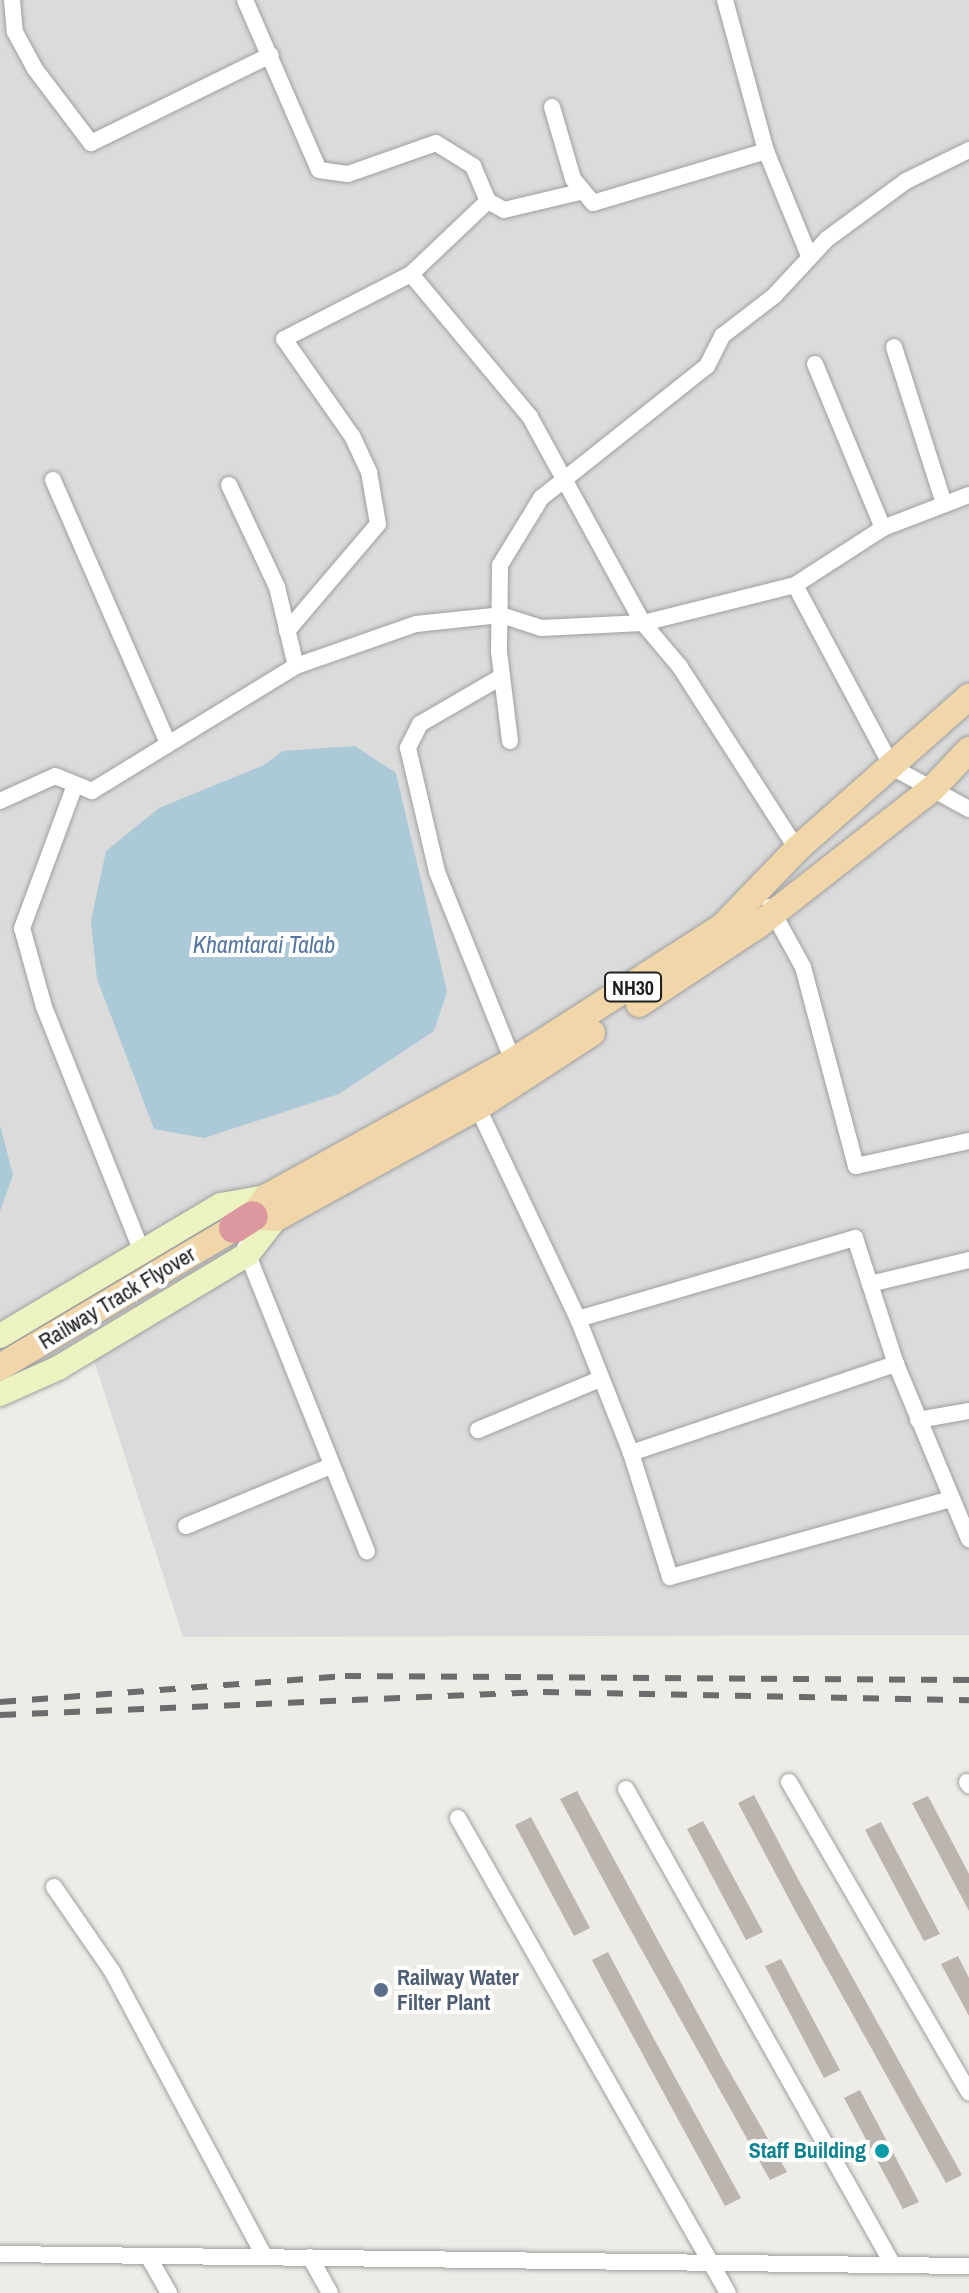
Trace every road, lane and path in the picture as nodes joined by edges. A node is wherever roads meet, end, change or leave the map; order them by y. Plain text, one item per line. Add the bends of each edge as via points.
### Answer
1 (12, 0) edge
2 (245, 0) edge
3 (728, 1) edge
4 (271, 55) junction
5 (552, 107) dead end
6 (969, 150) edge
7 (766, 151) junction
8 (580, 192) junction
9 (488, 201) junction
10 (809, 256) junction
11 (411, 274) junction
12 (894, 347) dead end
13 (815, 364) dead end
14 (565, 475) junction
15 (53, 480) dead end
16 (229, 485) dead end
17 (969, 495) edge
18 (943, 501) junction
19 (883, 528) junction
20 (795, 585) junction
21 (501, 615) junction
22 (643, 623) junction
23 (287, 631) junction
24 (296, 666) junction
25 (501, 677) junction
26 (969, 697) edge
27 (510, 741) dead end
28 (168, 743) junction
29 (969, 750) edge
30 (892, 767) junction
31 (75, 785) junction
32 (932, 789) junction
33 (0, 801) edge
34 (969, 809) edge
35 (797, 849) junction
36 (766, 904) junction
37 (513, 1061) junction
38 (473, 1097) junction
39 (969, 1141) edge
40 (250, 1213) junction
41 (142, 1252) junction
42 (248, 1254) junction
43 (969, 1260) edge
44 (870, 1284) junction
45 (578, 1319) junction
46 (0, 1336) edge
47 (896, 1364) junction
48 (0, 1367) edge
49 (600, 1379) junction
50 (0, 1394) edge
51 (969, 1411) edge
52 (918, 1420) junction
53 (478, 1430) dead end
54 (631, 1453) junction
55 (331, 1466) junction
56 (951, 1499) junction
57 (186, 1526) dead end
58 (969, 1539) edge
59 (367, 1551) dead end
60 (789, 1782) dead end
61 (626, 1789) dead end
62 (458, 1818) dead end
63 (54, 1887) dead end
64 (969, 2093) edge
65 (0, 2254) edge
66 (148, 2256) junction
67 (265, 2257) junction
68 (310, 2257) junction
69 (711, 2263) junction
70 (893, 2265) junction
71 (969, 2266) edge
72 (169, 2293) edge
73 (330, 2293) edge
74 (728, 2293) edge

1 - 4 street via 15,32 35,69 91,143
2 - 4 street
3 - 7 street
4 - 9 street via 319,170 348,174 436,143 473,166
5 - 8 street
6 - 10 street via 906,181
7 - 8 street via 609,201 593,203
7 - 10 street
8 - 9 street via 504,210
9 - 11 street
10 - 14 street via 774,296 722,336 707,366
11 - 14 street via 530,417
11 - 23 street via 284,339 352,436 369,472 378,524
12 - 18 street
13 - 19 street
14 - 21 street via 541,498 500,565
14 - 22 street
15 - 28 street
16 - 23 street via 277,587
17 - 18 street
18 - 19 street
19 - 20 street
20 - 22 street
20 - 30 street
21 - 22 street via 541,628
21 - 24 street via 416,624
21 - 25 street
22 - 35 street via 680,667
23 - 24 street
24 - 28 street via 183,740
25 - 27 street
25 - 37 street via 420,724 408,748 437,872
26 - 30 main road, NH30
28 - 31 street via 92,791
29 - 32 main road, NH30
30 - 32 street
30 - 35 main road, NH30
31 - 33 street via 55,776
31 - 41 street via 22,928 44,1007
32 - 34 street
32 - 36 main road, NH30
35 - 36 main road, NH30
36 - 37 main road, NH30
36 - 38 main road, NH30 via 713,959
36 - 39 street via 803,967 856,1166
37 - 38 main road, NH30
38 - 40 main road, NH30
38 - 45 street
40 - 41 street
40 - 42 street
40 - 42 street
40 - 48 main road, Railway Track Flyover / NH30
41 - 46 street
42 - 50 street via 58,1368
42 - 55 street
43 - 44 street
44 - 45 street via 855,1238
44 - 47 street
45 - 49 street
47 - 52 street
47 - 54 street
49 - 53 street
49 - 54 street
51 - 52 street
52 - 56 street
54 - 56 street via 670,1577
55 - 57 street
55 - 59 street
56 - 58 street
60 - 64 street
61 - 70 street
62 - 69 street
63 - 67 street via 112,1971
65 - 66 street
66 - 67 street
66 - 72 street
67 - 68 street
68 - 69 street
68 - 73 street
69 - 70 street
69 - 74 street
70 - 71 street

